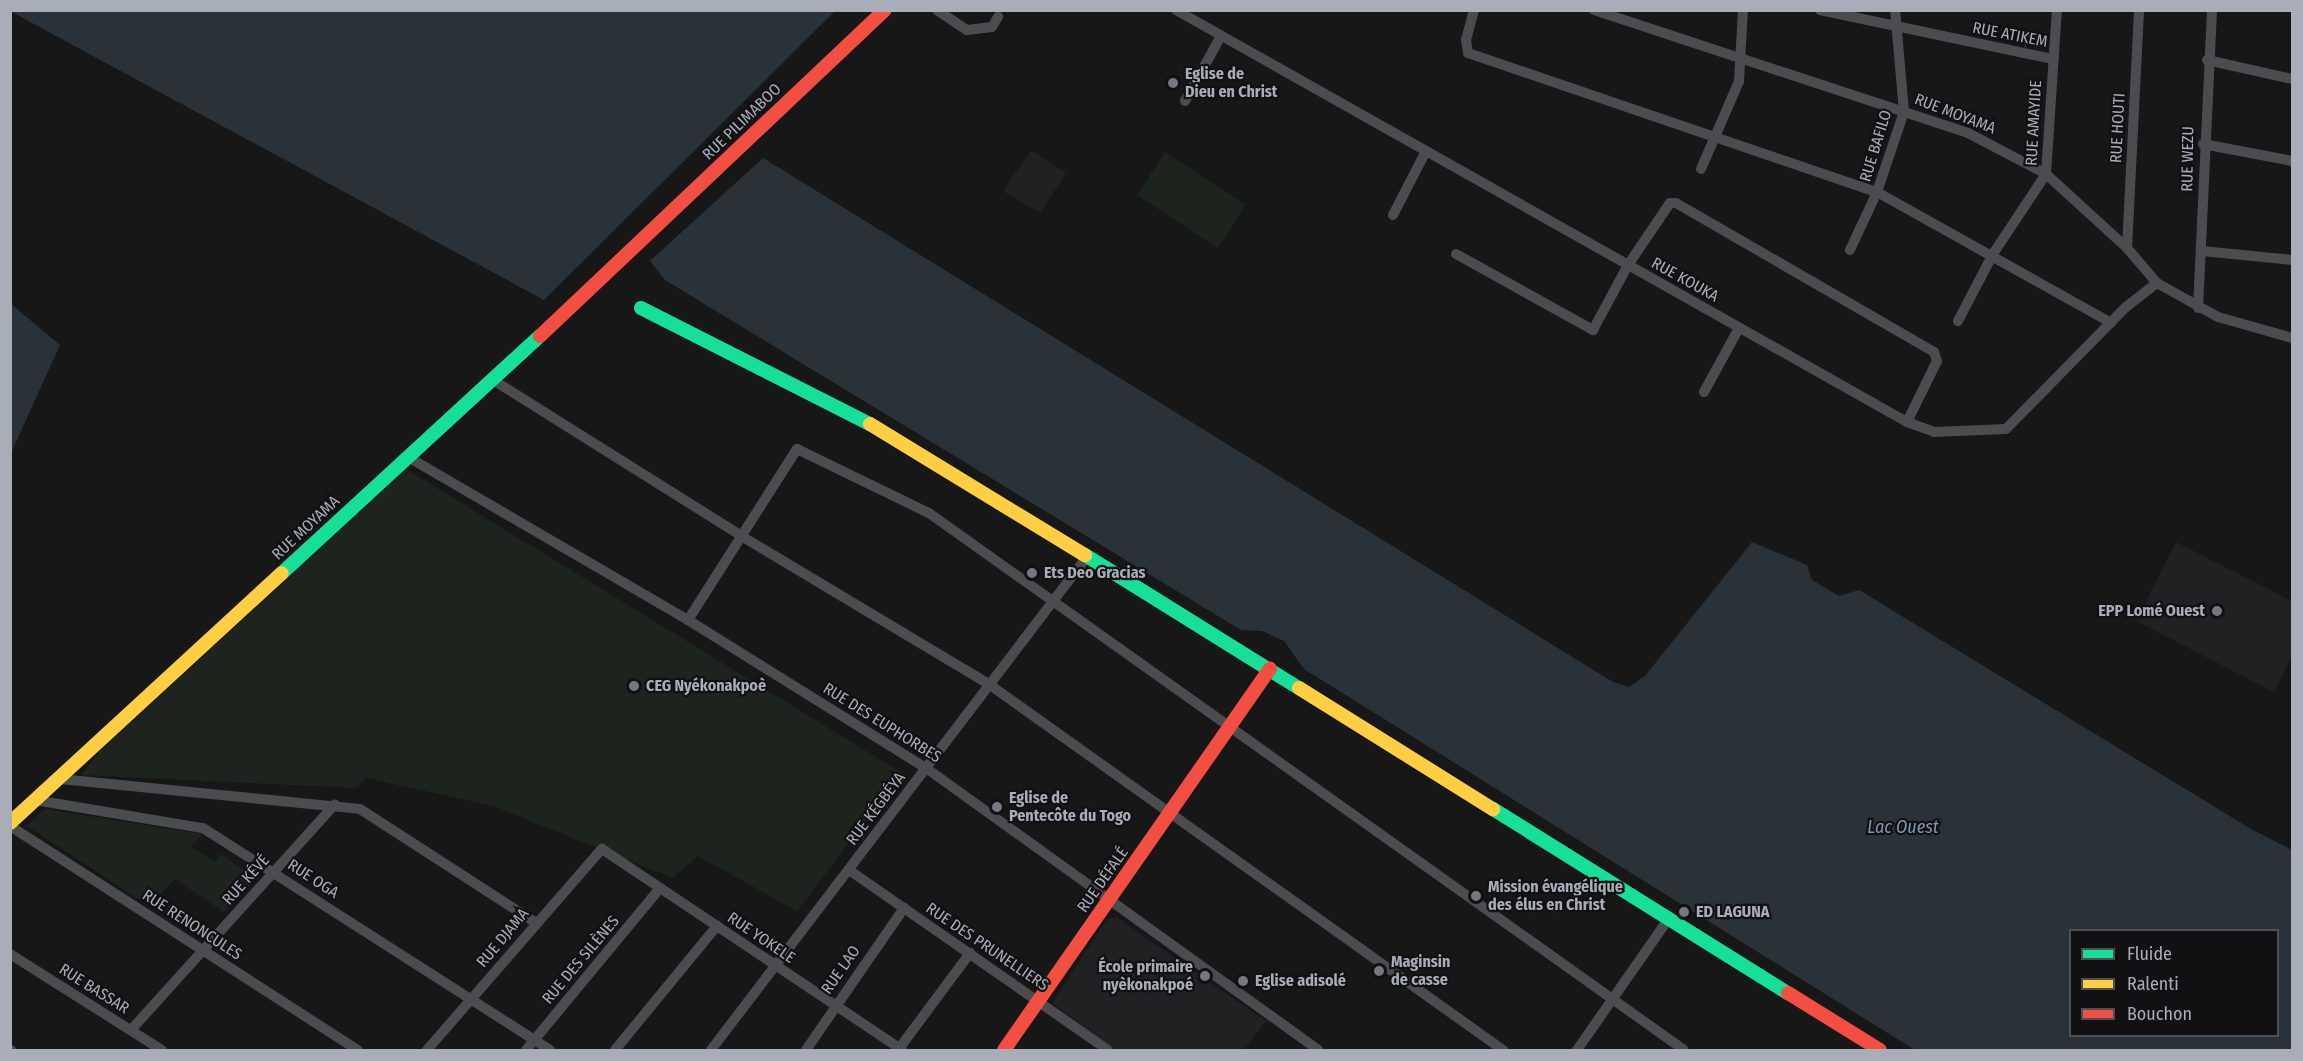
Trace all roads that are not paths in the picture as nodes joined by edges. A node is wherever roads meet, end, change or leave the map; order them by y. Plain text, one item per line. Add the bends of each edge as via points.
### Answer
1 (885, 10) edge
2 (937, 10) edge
3 (1176, 10) edge
4 (1474, 10) edge
5 (1594, 10) edge
6 (1743, 10) edge
7 (1820, 10) edge
8 (1895, 10) edge
9 (2056, 10) edge
10 (2139, 10) edge
11 (2212, 10) edge
12 (998, 17) dead end
13 (1894, 27) junction
14 (1221, 36) junction
15 (1740, 57) junction
16 (2052, 59) junction
17 (2207, 60) junction
18 (2292, 79) edge
19 (1185, 101) dead end
20 (1904, 112) junction
21 (1716, 138) junction
22 (2203, 144) junction
23 (1426, 151) junction
24 (2292, 161) edge
25 (1701, 169) dead end
26 (2046, 174) junction
27 (1877, 192) junction
28 (1393, 215) dead end
29 (2127, 248) junction
30 (1850, 250) dead end
31 (2202, 251) junction
32 (1456, 254) dead end
33 (1993, 254) junction
34 (624, 258) joint
35 (2292, 260) edge
36 (1628, 265) junction
37 (2157, 283) junction
38 (641, 308) dead end
39 (2198, 308) junction
40 (1958, 321) dead end
41 (2111, 323) junction
42 (1739, 328) junction
43 (2292, 338) edge
44 (493, 380) junction
45 (1704, 392) dead end
46 (1907, 422) junction
47 (408, 457) junction
48 (742, 537) junction
49 (1086, 558) junction
50 (1052, 602) junction
51 (688, 620) junction
52 (1270, 669) junction
53 (990, 685) junction
54 (1229, 727) junction
55 (926, 768) junction
56 (60, 779) junction
57 (35, 800) junction
58 (334, 804) junction
59 (1169, 813) junction
60 (10, 825) edge
61 (604, 849) joint
62 (849, 870) junction
63 (274, 872) junction
64 (660, 888) junction
65 (1110, 898) junction
66 (904, 908) junction
67 (1670, 918) junction
68 (536, 922) junction
69 (717, 926) junction
70 (203, 950) junction
71 (970, 953) junction
72 (10, 954) edge
73 (775, 966) junction
74 (471, 999) junction
75 (1610, 999) junction
76 (1039, 1000) junction
77 (834, 1006) junction
78 (131, 1030) junction
79 (534, 1041) junction
80 (1873, 1049) edge
81 (162, 1050) edge
82 (358, 1050) edge
83 (427, 1050) edge
84 (526, 1050) edge
85 (550, 1050) edge
86 (615, 1050) edge
87 (711, 1050) edge
88 (806, 1050) edge
89 (900, 1050) edge
90 (1004, 1050) edge
91 (1108, 1050) edge
92 (1318, 1050) edge
93 (1503, 1050) edge
94 (1577, 1050) edge
95 (1684, 1050) edge

1 - 34 street, RUE PILIMABOO
2 - 12 street via 967,30 992,27
3 - 14 street, RUE KOUKA
4 - 21 street via 1466,46 1477,56
5 - 15 street, RUE MOYAMA
6 - 15 street
7 - 13 street, RUE ATIKEM
8 - 13 street, RUE BAFILO
9 - 16 street, RUE AMAYIDE
10 - 29 street, RUE HOUTI
11 - 17 street, RUE WEZU
13 - 16 street, RUE ATIKEM
13 - 20 street, RUE BAFILO
14 - 19 street
14 - 23 street, RUE KOUKA
15 - 20 street, RUE MOYAMA
15 - 21 street via 1739,81
16 - 26 street, RUE AMAYIDE
17 - 18 street
17 - 22 street, RUE WEZU
20 - 26 street, RUE MOYAMA via 1968,133
20 - 27 street, RUE BAFILO
21 - 25 street
21 - 27 street
22 - 24 street
22 - 31 street, RUE WEZU
23 - 28 street
23 - 36 street, RUE KOUKA
26 - 29 street, RUE MOYAMA
26 - 33 street, RUE AMAYIDE
27 - 30 street, RUE BAFILO
27 - 33 street
29 - 37 street, RUE MOYAMA
31 - 35 street
31 - 39 street, RUE WEZU
32 - 36 street via 1593,330
33 - 40 street, RUE AMAYIDE
33 - 41 street
34 - 44 street, RUE MOYAMA
36 - 42 street, RUE KOUKA
36 - 46 street via 1670,203 1676,203 1934,352 1937,361
37 - 39 street, RUE MOYAMA
37 - 41 street, RUE KOUKA
38 - 49 street via 894,436
39 - 43 street, RUE MOYAMA
41 - 46 street, RUE KOUKA via 2006,429 1940,434
42 - 45 street
42 - 46 street, RUE KOUKA
44 - 47 street, RUE MOYAMA
44 - 48 street
47 - 51 street, RUE DES EUPHORBES
47 - 56 street, RUE MOYAMA
48 - 50 street via 797,449 914,503
48 - 51 street
48 - 53 street
49 - 50 street, RUE KÉGBÉYA
49 - 52 street
50 - 53 street, RUE KÉGBÉYA
50 - 54 street
51 - 55 street, RUE DES EUPHORBES
52 - 54 street, RUE DÉFALÉ
52 - 67 street
53 - 55 street, RUE KÉGBÉYA
53 - 59 street
54 - 59 street, RUE DÉFALÉ
54 - 75 street
55 - 62 street, RUE KÉGBÉYA
55 - 65 street, RUE DES EUPHORBES
56 - 57 street, RUE MOYAMA
56 - 58 street
57 - 60 street, RUE MOYAMA
57 - 63 street, RUE OGA via 191,824
58 - 63 street, RUE KÉVÉ
58 - 68 street via 365,812
59 - 65 street, RUE DÉFALÉ
59 - 93 street
60 - 70 street, RUE RENONCULES
61 - 64 street, RUE YOKELE
61 - 68 street, RUE DJAMA via 596,851
62 - 66 street, RUE DES PRUNELLIERS
62 - 73 street, RUE KÉGBÉYA
63 - 70 street, RUE KÉVÉ
63 - 74 street, RUE OGA
64 - 69 street, RUE YOKELE
64 - 79 street, RUE DES SILÈNES
65 - 76 street, RUE DÉFALÉ
65 - 92 street, RUE DES EUPHORBES
66 - 71 street, RUE DES PRUNELLIERS
66 - 77 street, RUE LAO
67 - 75 street
67 - 80 street
68 - 74 street, RUE DJAMA
69 - 73 street, RUE YOKELE
69 - 86 street
70 - 78 street, RUE KÉVÉ
70 - 82 street, RUE RENONCULES
71 - 76 street, RUE DES PRUNELLIERS
71 - 89 street
72 - 78 street, RUE BASSAR
73 - 77 street, RUE YOKELE
73 - 87 street, RUE KÉGBÉYA
74 - 79 street, RUE OGA
74 - 83 street, RUE DJAMA
75 - 94 street
75 - 95 street
76 - 90 street, RUE DÉFALÉ
76 - 91 street, RUE DES PRUNELLIERS
77 - 88 street, RUE LAO
77 - 89 street, RUE YOKELE
78 - 81 street, RUE BASSAR
79 - 84 street, RUE DES SILÈNES
79 - 85 street, RUE OGA

